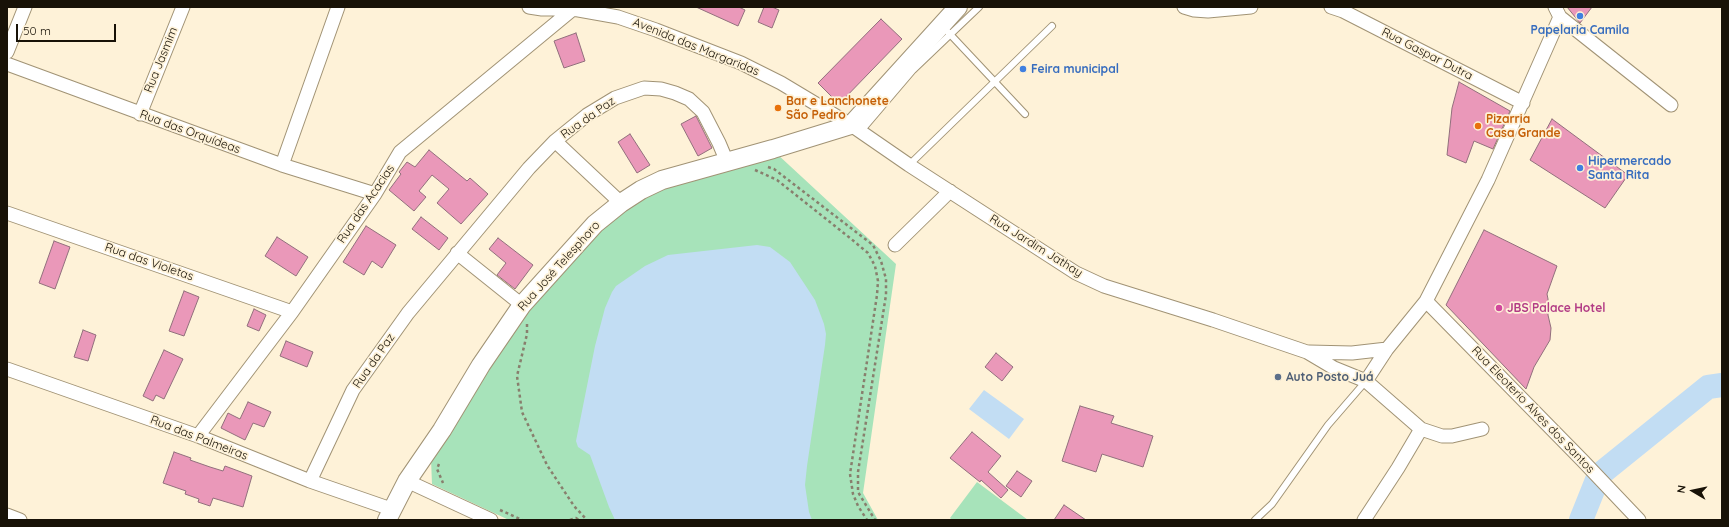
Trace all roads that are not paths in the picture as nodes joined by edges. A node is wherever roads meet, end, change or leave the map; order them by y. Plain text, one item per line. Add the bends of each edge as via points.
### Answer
1 (25, 7) edge
2 (183, 7) edge
3 (338, 7) edge
4 (529, 7) edge
5 (958, 7) edge
6 (979, 7) edge
7 (1184, 7) edge
8 (1250, 7) edge
9 (1331, 7) edge
10 (573, 9) junction
11 (1558, 12) edge
12 (1052, 26) dead end
13 (946, 29) junction
14 (7, 52) edge
15 (7, 64) edge
16 (996, 81) junction
17 (1523, 103) junction
18 (1671, 105) dead end
19 (140, 114) junction
20 (1025, 114) dead end
21 (856, 128) junction
22 (555, 141) junction
23 (727, 162) junction
24 (282, 165) junction
25 (909, 165) junction
26 (950, 191) junction
27 (375, 194) junction
28 (621, 203) junction
29 (7, 213) edge
30 (895, 245) dead end
31 (457, 254) junction
32 (1426, 301) junction
33 (522, 305) junction
34 (292, 312) junction
35 (1388, 349) junction
36 (1307, 352) junction
37 (7, 369) edge
38 (1366, 381) junction
39 (1421, 429) junction
40 (1482, 429) dead end
41 (198, 436) junction
42 (310, 481) junction
43 (406, 481) junction
44 (389, 514) edge
45 (492, 514) edge
46 (7, 515) edge
47 (20, 520) edge
48 (1255, 520) edge
49 (1364, 520) edge
50 (1639, 520) edge

1 - 14 street
2 - 19 street, Rua Jasmim
3 - 24 street
4 - 10 street, Avenida das Margaridas
5 - 13 street
6 - 13 lane
7 - 8 street via 1208,11
9 - 17 street, Rua Gaspar Dutra
10 - 21 street, Avenida das Margaridas via 618,17 741,63 781,83
10 - 27 street, Rua das Acacias via 400,152
11 - 17 street
11 - 18 street
12 - 16 lane
13 - 16 lane
13 - 21 street
15 - 19 street, Rua das Orquídeas
16 - 20 lane
16 - 25 lane
17 - 32 street via 1488,180
19 - 24 street, Rua das Orquídeas
21 - 23 street, Rua José Telesphoro via 814,137
21 - 25 street, Rua Jardim Jathay
22 - 23 street, Rua da Paz via 587,115 615,98 652,87 675,93 696,104
22 - 28 street, Rua da Paz
22 - 31 street, Rua da Paz
23 - 28 street, Rua José Telesphoro via 662,180
24 - 27 street, Rua das Orquídeas
25 - 26 street, Rua Jardim Jathay
26 - 30 street
26 - 36 street, Rua Jardim Jathay via 1076,273 1104,286
27 - 34 street, Rua das Acacias
28 - 33 street, Rua José Telesphoro via 595,224
29 - 34 street, Rua das Violetas
31 - 33 street
31 - 42 street, Rua da Paz via 408,312 353,390
32 - 35 street
32 - 50 street, Rua Eleoterio Alves dos Santos
33 - 43 street, Rua José Telesphoro
34 - 41 street, Rua das Acacias
35 - 36 street, Rua Jardim Jathay via 1352,353
35 - 38 street
36 - 38 street, Rua Jardim Jathay via 1334,368
37 - 41 street, Rua das Palmeiras
38 - 39 street, Rua Jardim Jathay
38 - 48 lane via 1328,426 1272,504
39 - 40 street via 1442,436 1452,436
39 - 49 street
41 - 42 street, Rua das Palmeiras
42 - 44 street, Rua das Palmeiras
43 - 44 street, Rua José Telesphoro
43 - 45 street
46 - 47 street

